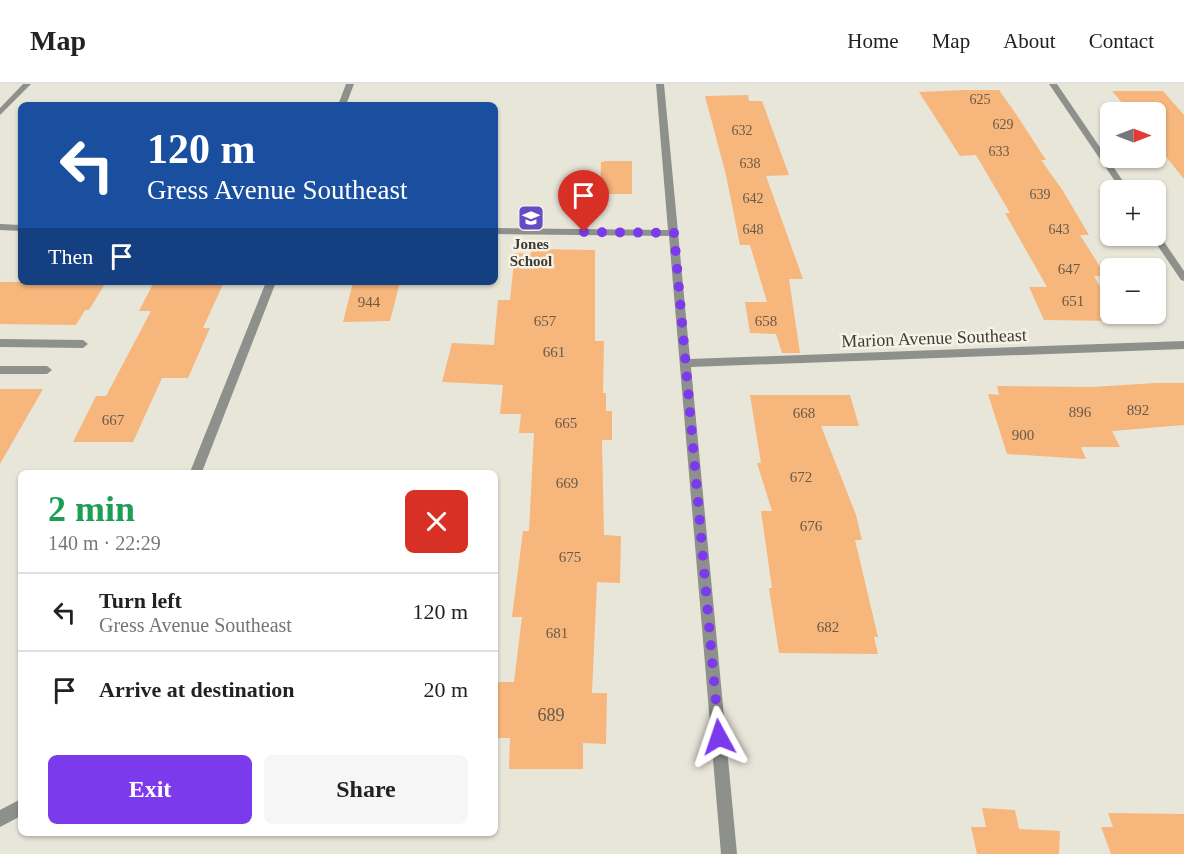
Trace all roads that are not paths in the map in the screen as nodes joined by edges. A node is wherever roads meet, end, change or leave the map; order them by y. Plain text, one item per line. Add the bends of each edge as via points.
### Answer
1 (27, 84) edge
2 (350, 84) edge
3 (660, 84) edge
4 (1053, 84) edge
5 (343, 102) edge
6 (0, 114) edge
7 (1118, 180) edge
8 (0, 227) edge
9 (18, 228) edge
10 (498, 231) edge
11 (674, 233) junction
12 (1162, 246) edge
13 (1184, 278) edge
14 (271, 285) edge
15 (0, 343) edge
16 (83, 344) dead end
17 (1184, 345) edge
18 (685, 363) junction
19 (0, 370) edge
20 (47, 370) dead end
21 (197, 470) edge
22 (18, 809) edge
23 (0, 819) edge
24 (729, 854) edge

1 - 6 street
2 - 5 street
3 - 11 street
4 - 7 street
8 - 9 street
10 - 11 street
11 - 18 street
12 - 13 street
14 - 21 street
15 - 16 street
17 - 18 street, Marion Avenue Southeast
18 - 24 street
19 - 20 street
22 - 23 street

